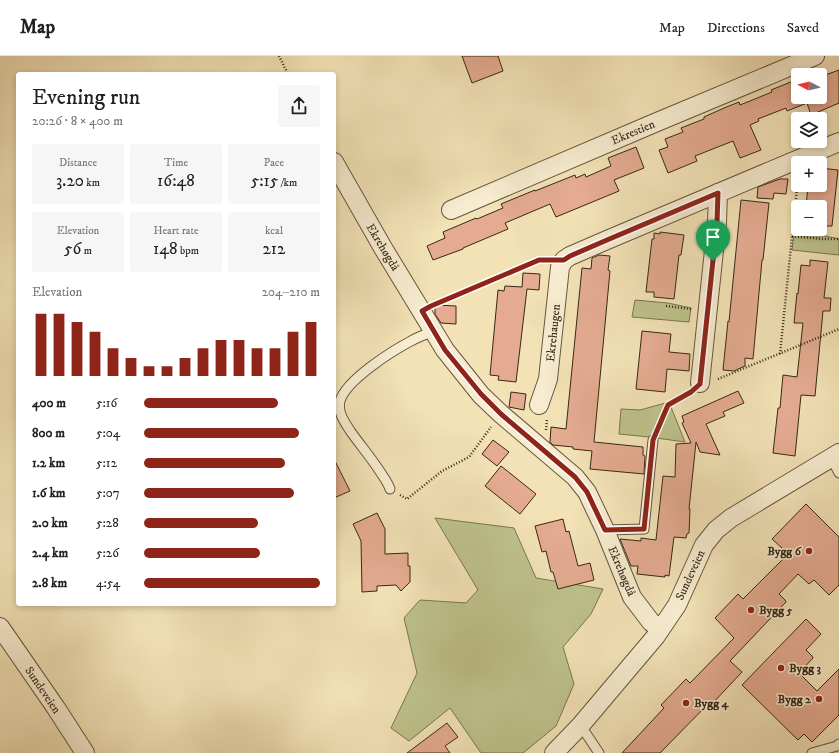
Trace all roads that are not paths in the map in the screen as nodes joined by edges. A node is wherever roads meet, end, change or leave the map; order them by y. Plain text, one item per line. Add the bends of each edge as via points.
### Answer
1 (815, 56) edge
2 (839, 142) edge
3 (336, 166) edge
4 (718, 193) junction
5 (451, 210) dead end
6 (434, 331) junction
7 (700, 384) road end
8 (539, 405) road end
9 (653, 440) road end
10 (836, 461) edge
11 (390, 489) road end
12 (605, 530) junction
13 (0, 627) edge
14 (660, 629) junction
15 (580, 726) junction
16 (839, 744) edge
17 (85, 753) edge
18 (554, 753) edge
19 (599, 753) edge
20 (812, 753) edge

1 - 5 street, Ekrestien
2 - 4 street
3 - 6 street, Ekrehøgdå
4 - 7 street
4 - 8 street, Ekrehaugen via 564,260 560,266 548,379
6 - 11 lane via 412,340 374,365 351,383 340,402 342,417
6 - 12 street, Ekrehøgdå via 445,350 481,394 575,477 587,492
9 - 12 lane via 644,529
10 - 14 street, Sundeveien via 731,518 716,530 704,545 677,604
12 - 14 street, Ekrehøgdå via 632,597 650,622
13 - 17 street, Sundeveien
14 - 15 street, Sundeveien
15 - 18 street, Sundeveien
15 - 19 lane
16 - 20 lane

